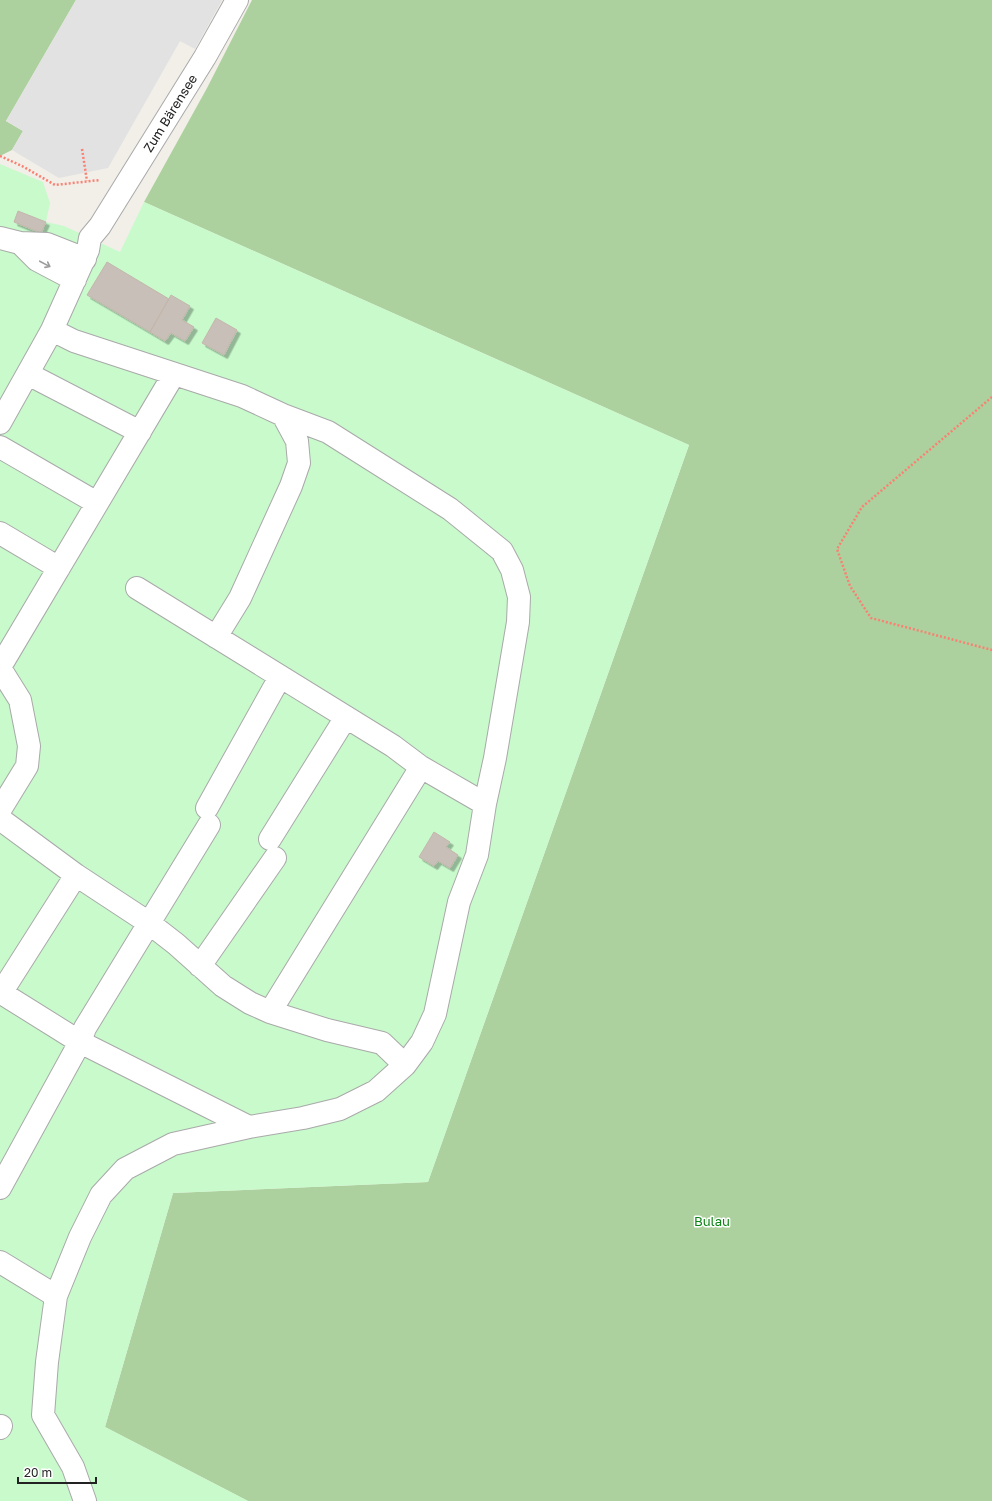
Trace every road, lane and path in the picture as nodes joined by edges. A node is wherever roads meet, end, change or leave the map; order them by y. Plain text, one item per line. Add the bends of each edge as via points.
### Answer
1 (237, 0) edge
2 (82, 149) dead end
3 (0, 156) edge
4 (130, 177) junction
5 (87, 181) junction
6 (10, 240) edge
7 (92, 243) junction
8 (75, 280) junction
9 (52, 330) junction
10 (28, 374) junction
11 (174, 374) junction
12 (992, 397) edge
13 (283, 415) junction
14 (0, 423) edge
15 (140, 432) junction
16 (0, 447) edge
17 (97, 503) junction
18 (0, 533) edge
19 (59, 568) junction
20 (137, 588) dead end
21 (216, 636) junction
22 (992, 650) edge
23 (0, 668) edge
24 (280, 676) junction
25 (346, 717) junction
26 (421, 767) junction
27 (485, 804) junction
28 (0, 810) edge
29 (0, 819) edge
30 (76, 875) junction
31 (149, 923) junction
32 (200, 966) junction
33 (1, 993) edge
34 (270, 1012) junction
35 (80, 1042) junction
36 (405, 1066) junction
37 (249, 1127) junction
38 (0, 1188) edge
39 (0, 1262) edge
40 (56, 1296) junction
41 (85, 1501) edge

1 - 4 street, Zum Bärensee via 205,57
2 - 5 path
3 - 5 path via 55,185
4 - 5 path
4 - 7 street, Zum Bärensee
6 - 7 street via 47,244
6 -> 8 street via 37,260
7 - 8 street, Zum Bärensee
8 - 9 street, Zum Bärensee
9 - 10 street, Zum Bärensee
9 - 11 street via 74,341
10 - 14 street, Zum Bärensee
10 - 15 street
11 - 13 street via 242,396
11 - 15 street
12 - 22 path via 862,507 837,549 850,586 871,618
13 - 21 street via 297,440 299,463 240,598
13 - 27 street via 328,432 450,509 502,551 512,570 519,597 518,622
15 - 17 street
16 - 17 street
17 - 19 street
18 - 19 street
19 - 23 street
20 - 21 street
21 - 24 street
23 - 28 street via 20,700 29,746 27,766
24 - 25 street
24 - 31 street
25 - 26 street
25 - 32 street via 272,849
26 - 27 street
26 - 34 street
27 - 36 street via 477,855 460,902 435,1014 422,1042
29 - 30 street
30 - 31 street
30 - 33 street
31 - 32 street
31 - 35 street via 85,1028
32 - 34 street via 223,986
33 - 35 street
34 - 36 street via 327,1030 382,1043
35 - 37 street
35 - 38 street
36 - 37 street via 376,1091 340,1109
37 - 40 street via 172,1144 125,1169 101,1195 80,1237
39 - 40 street
40 - 41 street via 43,1415 72,1468

